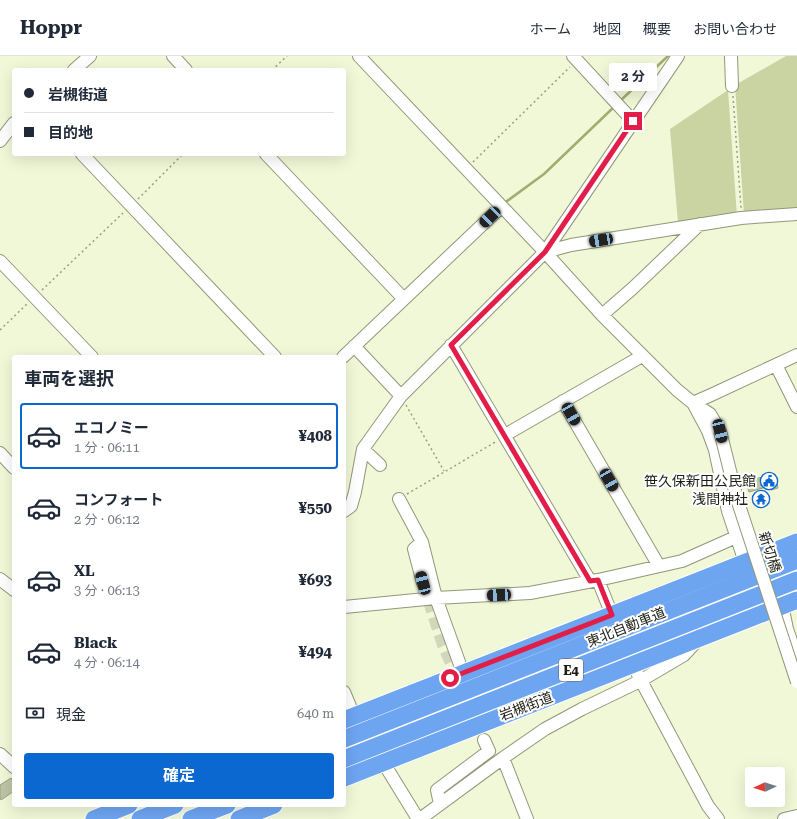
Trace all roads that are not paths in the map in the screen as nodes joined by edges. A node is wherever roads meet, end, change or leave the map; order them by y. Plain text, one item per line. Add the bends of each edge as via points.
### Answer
1 (90, 56) edge
2 (173, 56) edge
3 (359, 56) edge
4 (678, 56) edge
5 (731, 56) edge
6 (575, 58) edge
7 (76, 68) edge
8 (184, 68) edge
9 (732, 86) road end
10 (633, 121) junction
11 (12, 126) edge
12 (0, 141) edge
13 (84, 156) edge
14 (268, 156) edge
15 (501, 207) junction
16 (797, 214) edge
17 (700, 224) junction
18 (545, 252) junction
19 (0, 260) edge
20 (404, 299) junction
21 (602, 316) junction
22 (451, 345) junction
23 (354, 346) junction
24 (90, 355) edge
25 (273, 355) edge
26 (345, 355) edge
27 (797, 355) edge
28 (642, 356) junction
29 (776, 365) junction
30 (401, 396) junction
31 (563, 401) junction
32 (693, 403) junction
33 (797, 407) edge
34 (505, 436) junction
35 (363, 449) junction
36 (0, 453) edge
37 (380, 465) dead end
38 (12, 466) edge
39 (399, 499) road end
40 (346, 509) edge
41 (736, 537) junction
42 (422, 542) junction
43 (797, 542) edge
44 (797, 560) edge
45 (745, 562) junction
46 (659, 566) junction
47 (0, 579) edge
48 (594, 580) junction
49 (797, 580) edge
50 (423, 583) tunnel mouth
51 (12, 588) edge
52 (436, 598) junction
53 (789, 602) edge
54 (346, 607) edge
55 (612, 615) junction
56 (700, 638) junction
57 (797, 658) edge
58 (634, 664) junction
59 (463, 673) junction
60 (640, 681) junction
61 (797, 682) edge
62 (346, 702) edge
63 (349, 718) edge
64 (346, 738) edge
65 (484, 740) dead end
66 (0, 754) edge
67 (346, 758) edge
68 (503, 758) junction
69 (383, 762) junction
70 (12, 765) edge
71 (346, 777) edge
72 (440, 804) junction
73 (124, 807) edge
74 (170, 807) edge
75 (221, 807) edge
76 (269, 807) edge
77 (797, 816) edge
78 (94, 819) edge
79 (140, 819) edge
80 (191, 819) edge
81 (240, 819) edge
82 (419, 819) edge
83 (527, 819) edge
84 (718, 819) edge
85 (784, 819) edge

1 - 7 street
2 - 8 street
3 - 15 street
4 - 10 street
5 - 9 street
6 - 10 street
10 - 18 street
11 - 12 street
13 - 25 street
14 - 20 street
15 - 18 street
15 - 20 street
16 - 17 street
17 - 18 street via 571,245
17 - 21 street
18 - 21 street
18 - 22 street
19 - 24 street
20 - 23 street
21 - 28 street
22 - 30 street
22 - 34 street
23 - 26 street
23 - 30 street
27 - 29 street
28 - 31 street
28 - 32 street
29 - 32 street
29 - 33 street
30 - 35 street
31 - 34 street
31 - 46 street
32 - 41 street via 715,450
32 - 61 street, 新切橋, bridge via 710,414 720,431 737,498
34 - 48 street
35 - 37 street
35 - 40 street via 356,492
36 - 38 street
39 - 42 street
41 - 45 street
41 - 46 street via 682,561
42 - 50 street via 414,549
42 - 52 street
43 - 45 highway
44 - 64 highway, 東北自動車道 / E4
45 - 55 highway
46 - 48 street
47 - 51 street
48 - 52 street via 530,594
48 - 55 street
49 - 67 highway, 東北自動車道 / E4
52 - 54 street
52 - 59 street
53 - 56 highway, 岩槻街道
53 - 57 street via 787,629
55 - 59 highway
56 - 58 highway, 岩槻街道
56 - 60 street via 684,655
58 - 60 street
58 - 69 highway, 岩槻街道
59 - 63 highway
60 - 68 street via 545,729
60 - 84 street via 708,806
62 - 63 street
65 - 72 street via 489,751 438,790
66 - 70 street
68 - 72 street
68 - 83 street
69 - 71 highway, 岩槻街道
69 - 82 street
72 - 82 street
73 - 78 highway
74 - 79 highway
75 - 80 highway
76 - 81 highway
77 - 85 street

